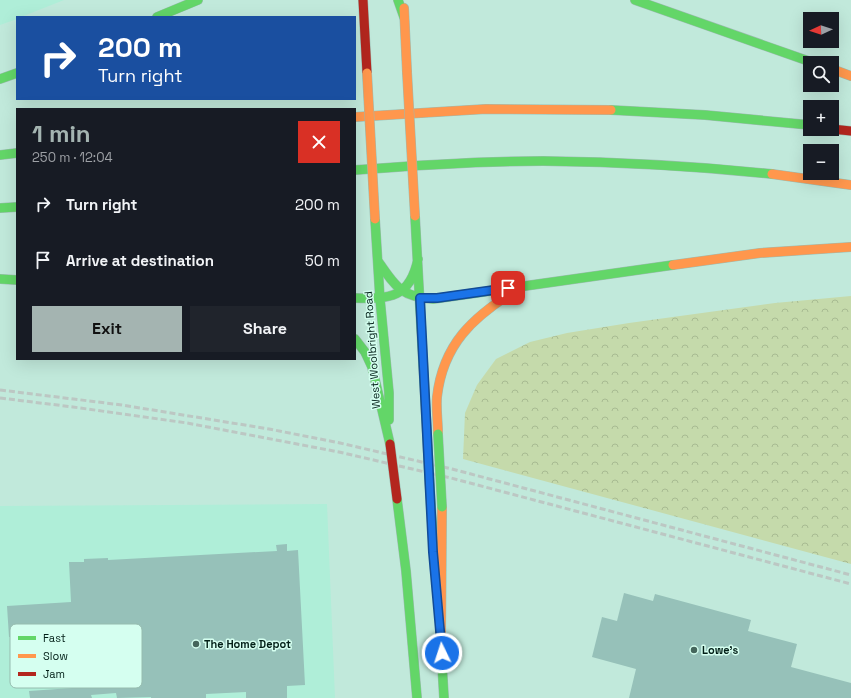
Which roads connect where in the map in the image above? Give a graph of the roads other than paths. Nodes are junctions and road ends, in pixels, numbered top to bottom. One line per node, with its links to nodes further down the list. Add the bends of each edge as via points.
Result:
1 (198, 0): 6 (main road)
2 (363, 0): 25 (main road, West Woolbright Road, bridge)
3 (398, 0): 7 (main road)
4 (403, 0): 7 (main road)
5 (635, 0): 8 (main road)
6 (159, 16)
7 (404, 17): 24 (main road, bridge)
8 (803, 59)
9 (839, 72): 11 (main road)
10 (16, 73): 12 (main road)
11 (851, 76)
12 (0, 79)
13 (356, 117): 14 (main road, via 465,110 570,108 697,114)
14 (803, 125)
15 (839, 129): 16 (main road)
16 (851, 132)
17 (16, 153): 18 (main road)
18 (0, 155)
19 (356, 170): 20 (main road, via 507,161 605,162 723,169)
20 (851, 185)
21 (16, 207): 22 (main road)
22 (0, 208)
23 (851, 247): 28 (main road, via 753,254)
24 (418, 259): 29 (main road, via 414,276); 31 (main road)
25 (378, 261): 29 (main road); 32 (main road, West Woolbright Road)
26 (0, 279): 27 (main road)
27 (16, 280)
28 (522, 286): 31 (main road); 35 (main road, bridge, via 496,302 467,326 454,343 438,389 442,507)
29 (401, 292): 31 (main road); 32 (main road)
30 (356, 298): 32 (main road)
31 (420, 298): 35 (main road, bridge, via 433,552)
32 (380, 299): 34 (main road, West Woolbright Road, via 389,393)
33 (356, 340): 34 (main road, via 372,367)
34 (387, 421): 36 (main road, bridge)
35 (441, 638): 37 (main road)
36 (417, 698)
37 (444, 698)

